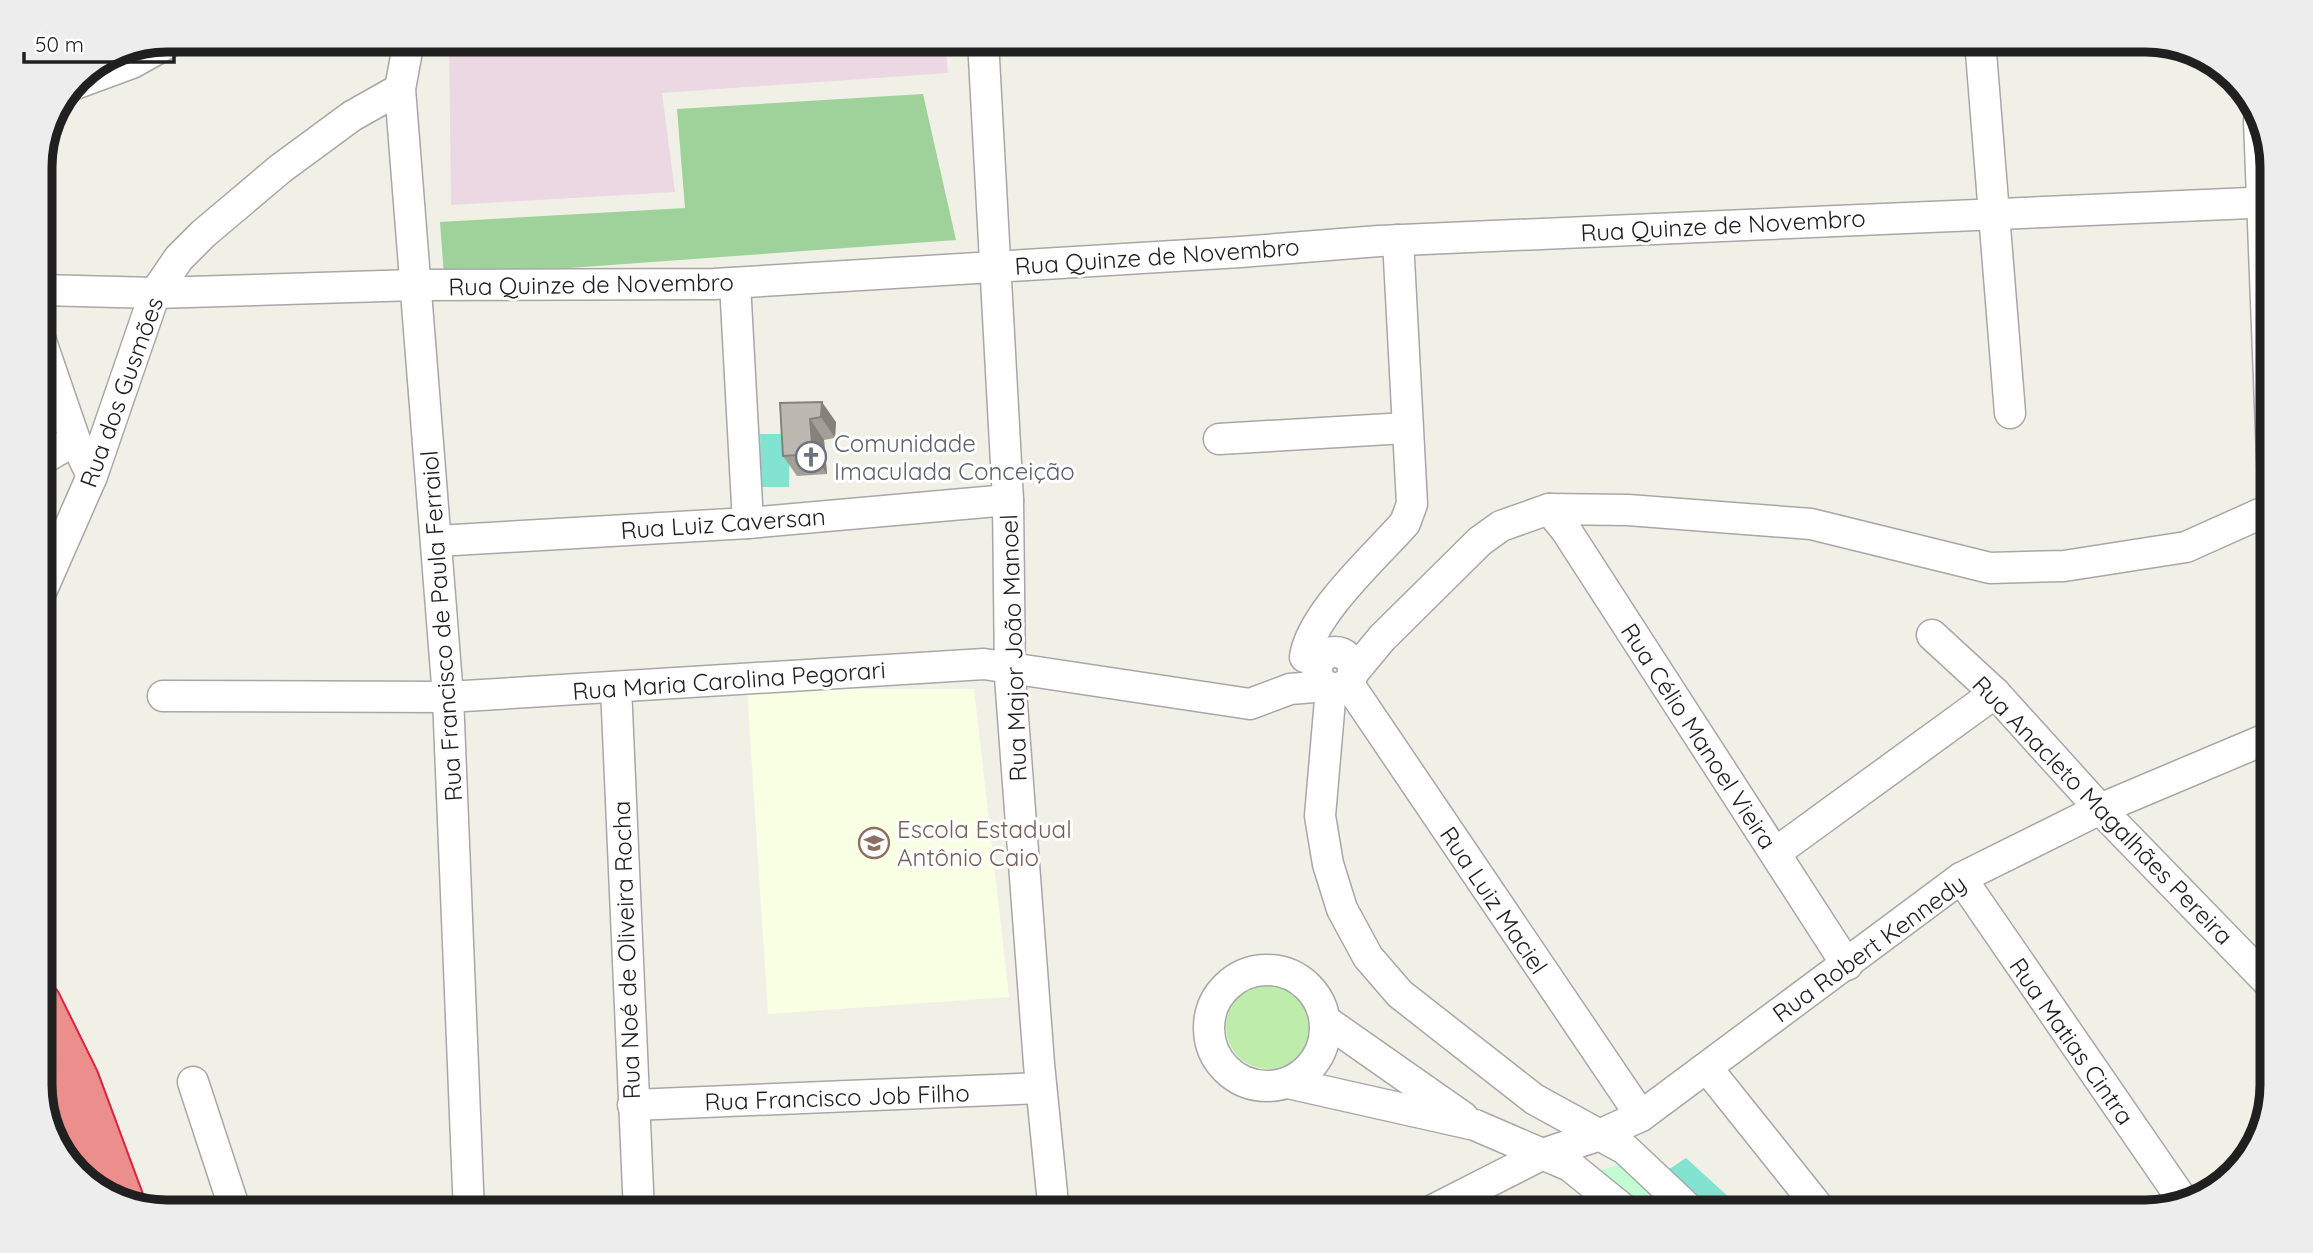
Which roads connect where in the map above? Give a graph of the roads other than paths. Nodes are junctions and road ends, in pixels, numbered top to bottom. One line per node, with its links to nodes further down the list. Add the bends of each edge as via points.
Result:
1 (406, 52): 6 (street, Rua Francisco de Paula Ferraiol)
2 (984, 52): 10 (street, Rua Major João Manoel)
3 (1981, 52): 8 (street)
4 (148, 54): 5 (street)
5 (108, 69)
6 (400, 89): 12 (street, Rua Francisco de Paula Ferraiol); 14 (street, Rua dos Gusmões, via 342,124 212,226 179,258)
7 (2260, 202): 8 (street, Rua Quinze de Novembro)
8 (1994, 213): 9 (street, Rua Quinze de Novembro); 16 (street)
9 (1398, 240): 10 (street, Rua Quinze de Novembro); 17 (street)
10 (996, 267): 11 (street, Rua Quinze de Novembro); 22 (street, Rua Major João Manoel)
11 (735, 283): 12 (street, Rua Quinze de Novembro); 25 (street)
12 (415, 285): 14 (street, Rua Quinze de Novembro); 26 (street, Rua Francisco de Paula Ferraiol)
13 (53, 290): 14 (street, Rua Quinze de Novembro)
14 (155, 293): 21 (street, Rua dos Gusmões)
15 (53, 376): 19 (street)
16 (2010, 413)
17 (1406, 428): 18 (street); 30 (street, via 1412,504 1405,523 1323,615)
18 (1219, 439)
19 (75, 440): 20 (street); 21 (street)
20 (53, 453)
21 (92, 476): 27 (street, Rua dos Gusmões)
22 (1008, 500): 25 (street, Rua Luiz Caversan); 29 (street, Rua Major João Manoel)
23 (1549, 509): 24 (street, via 1628,510 1811,524 1990,568 2064,566 2186,547); 30 (street, via 1500,526 1382,638); 37 (street, Rua Célio Manoel Vieira)
24 (2260, 514)
25 (748, 523): 26 (street, Rua Luiz Caversan)
26 (437, 541): 34 (street, Rua Francisco de Paula Ferraiol)
27 (53, 565)
28 (1932, 635): 32 (street, Rua Anacleto Magalhães Pereira)
29 (1010, 666): 30 (street, Rua Maria Carolina Pegorari, via 1250,704 1290,689 1295,671); 31 (street, Rua Maria Carolina Pegorari); 46 (street, Rua Major João Manoel)
30 (1332, 668): 49 (street, Rua Luiz Maciel); 51 (street, via 1320,816 1342,908 1368,957 1400,994 1534,1099)
31 (616, 687): 34 (street, Rua Maria Carolina Pegorari); 48 (street, Rua Noé de Oliveira Rocha)
32 (1995, 693): 36 (street, Rua Anacleto Magalhães Pereira); 37 (street)
33 (163, 696): 34 (street, Rua Maria Carolina Pegorari)
34 (448, 697): 57 (street, Rua Francisco de Paula Ferraiol)
35 (2260, 741): 36 (street, Rua Robert Kennedy)
36 (2100, 809): 38 (street, Rua Robert Kennedy); 40 (street, Rua Anacleto Magalhães Pereira)
37 (1775, 853): 39 (street, Rua Célio Manoel Vieira)
38 (1954, 883): 39 (street, Rua Robert Kennedy); 55 (street, Rua Matias Cintra); 64 (street, Rua Matias Cintra)
39 (1847, 965): 43 (street, Rua Robert Kennedy)
40 (2260, 974)
41 (1326, 1021): 45 (street, via 1318,1058); 45 (street, via 1308,986 1274,970 1237,978 1213,1006 1211,1044 1219,1061 1250,1084); 50 (street)
42 (53, 1026): 54 (highway, via 79,1079)
43 (1707, 1068): 49 (street, Rua Robert Kennedy); 63 (street)
44 (193, 1082): 56 (street)
45 (1289, 1083): 50 (street)
46 (1041, 1088): 48 (street, Rua Francisco Job Filho); 59 (street, Rua Major João Manoel)
47 (53, 1094): 53 (highway)
48 (633, 1105): 58 (street, Rua Noé de Oliveira Rocha)
49 (1641, 1116): 51 (street, Rua Robert Kennedy)
50 (1475, 1125): 52 (street)
51 (1597, 1136): 52 (street, Rua Robert Kennedy); 62 (street, via 1625,1149)
52 (1543, 1154): 60 (street, Rua Robert Kennedy); 61 (street, via 1570,1166)
53 (79, 1159)
54 (120, 1190)
55 (2179, 1196)
56 (232, 1200)
57 (468, 1200)
58 (638, 1200)
59 (1053, 1200)
60 (1453, 1200)
61 (1612, 1200)
62 (1679, 1200)
63 (1813, 1200)
64 (2161, 1200)

